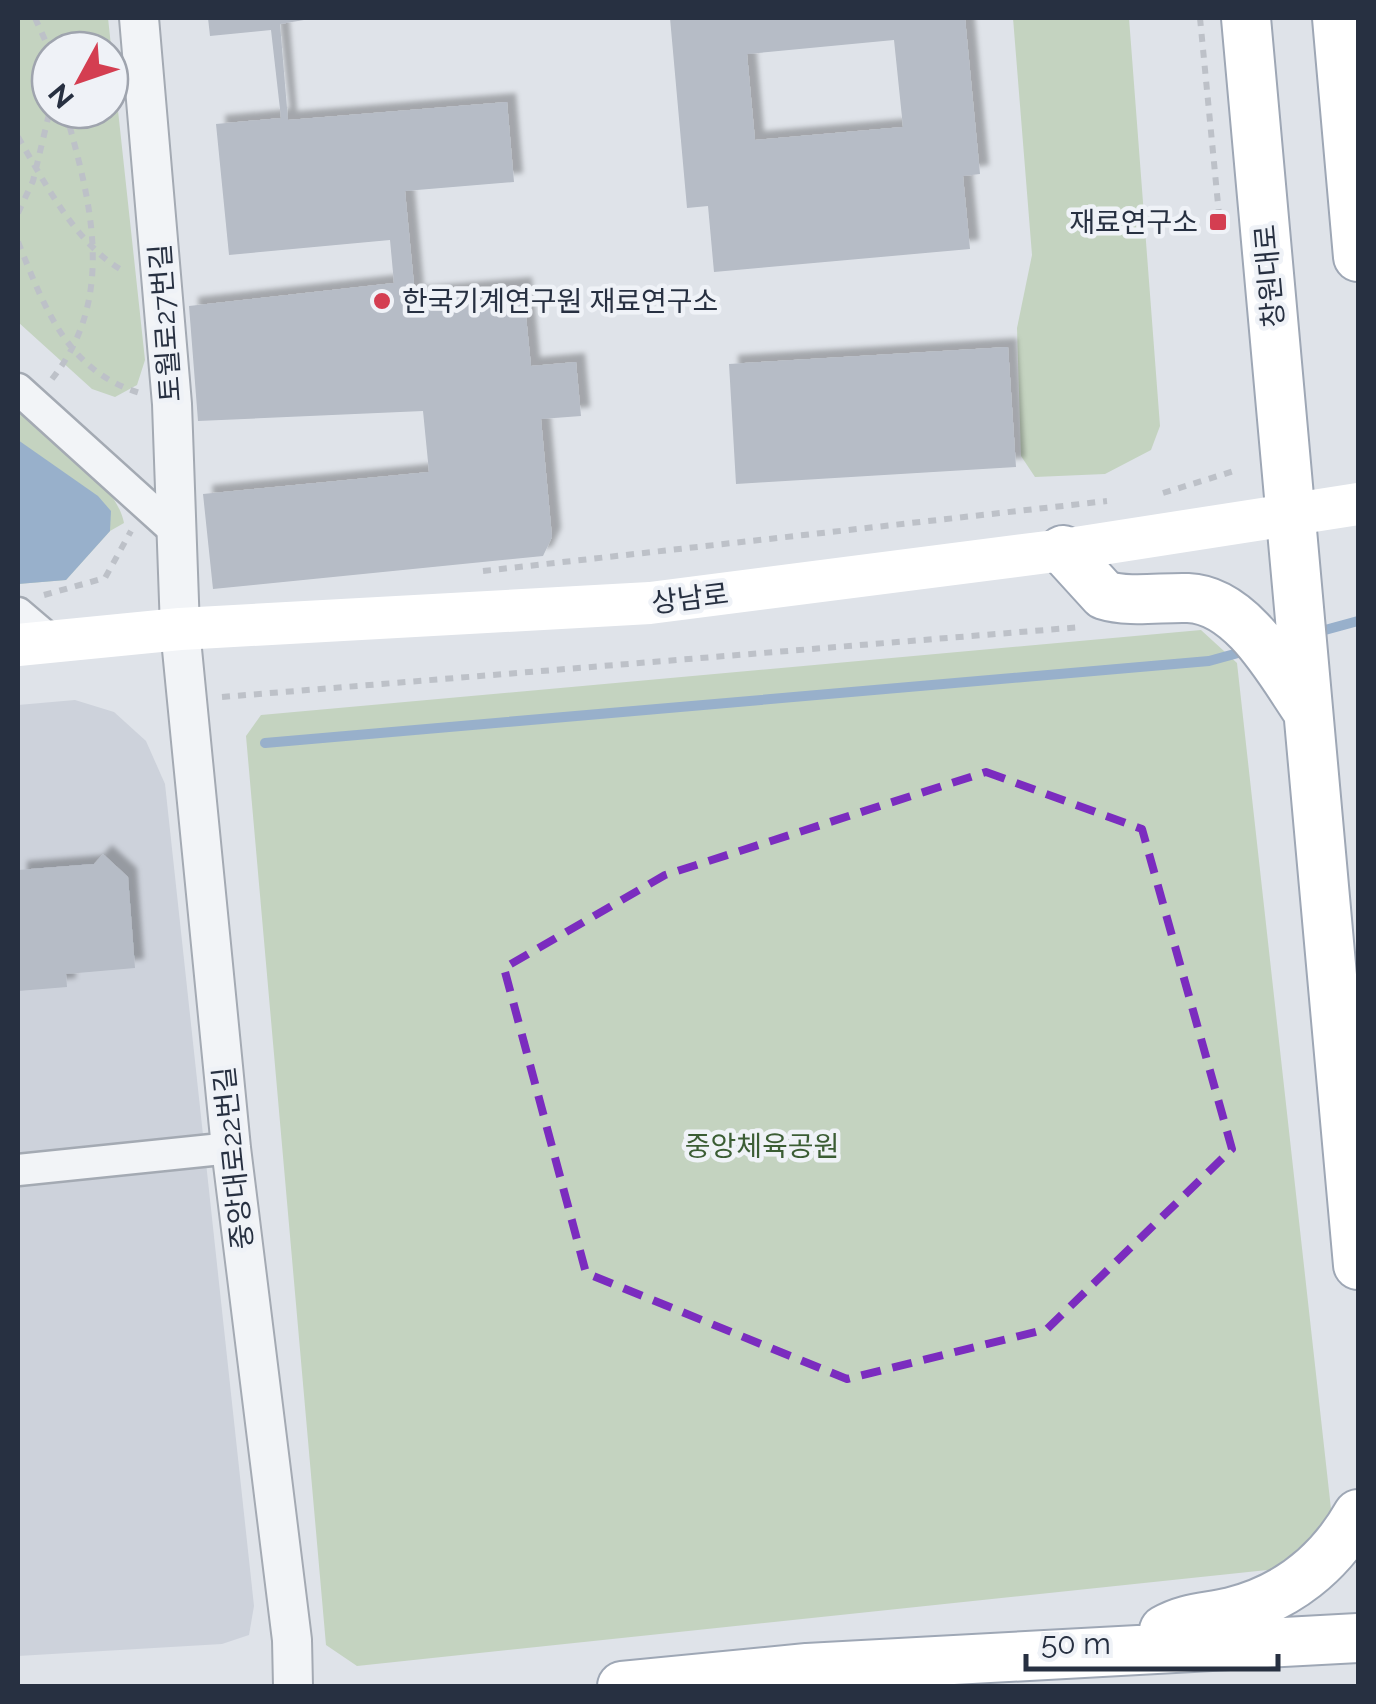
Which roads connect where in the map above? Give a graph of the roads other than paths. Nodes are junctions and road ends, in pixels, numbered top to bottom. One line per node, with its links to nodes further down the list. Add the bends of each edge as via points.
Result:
1 (139, 18): 8 (street, 토월로27번길, via 172,404)
2 (1246, 18): 7 (main road, 창원대로)
3 (1337, 18): 4 (main road)
4 (1358, 257)
5 (18, 389): 8 (street)
6 (1358, 504): 7 (main road, 상남로)
7 (1291, 524): 9 (main road, 상남로); 13 (main road, 창원대로)
8 (175, 531): 11 (street, 토월로27번길)
9 (1064, 550): 11 (main road, 상남로, via 650,603); 13 (main road, via 1104,595 1208,602 1247,629)
10 (24, 604): 12 (street)
11 (180, 629): 12 (main road, 상남로); 14 (street, 중앙대로22번길)
12 (35, 644)
13 (1310, 715): 16 (main road, 창원대로)
14 (231, 1148): 15 (street); 20 (street, 중앙대로22번길)
15 (18, 1170)
16 (1358, 1264)
17 (1358, 1514): 19 (main road, via 1329,1554 1286,1592 1227,1613 1185,1618)
18 (1358, 1638): 19 (main road)
19 (1128, 1651): 21 (main road, via 807,1668)
20 (293, 1686)
21 (622, 1686)

